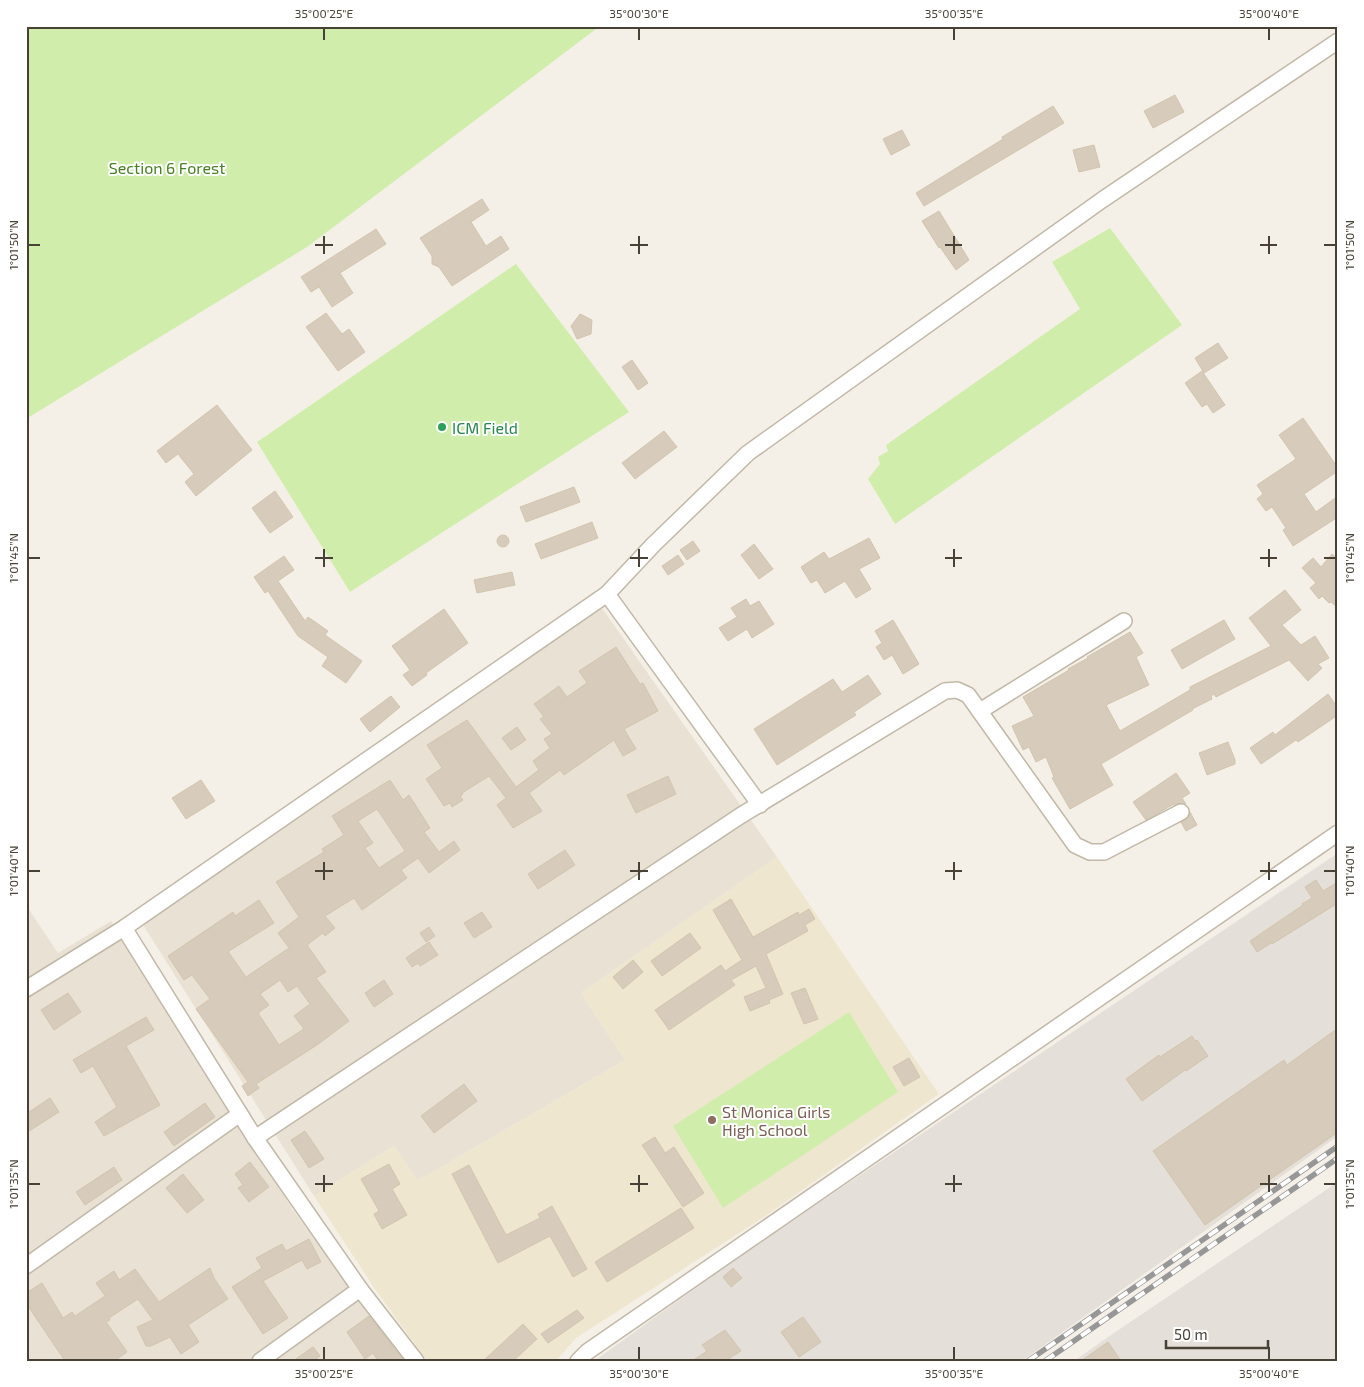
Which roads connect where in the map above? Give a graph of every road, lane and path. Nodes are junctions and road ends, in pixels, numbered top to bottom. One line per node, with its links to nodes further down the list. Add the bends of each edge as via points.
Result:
1 (1338, 41): 2 (street, via 1095,205 748,453)
2 (607, 594): 5 (street); 8 (street)
3 (1124, 621): 4 (street)
4 (980, 711): 5 (street, via 968,695 957,690 945,691); 6 (street, via 1075,845 1090,852 1104,852)
5 (760, 804): 11 (street)
6 (1181, 812)
7 (1338, 833): 16 (street, via 603,1340)
8 (124, 928): 9 (street); 10 (street)
9 (26, 989)
10 (240, 1114): 11 (street); 12 (street)
11 (255, 1138): 13 (street)
12 (26, 1266)
13 (360, 1289): 14 (street); 15 (street)
14 (260, 1361)
15 (416, 1361)
16 (578, 1361)

